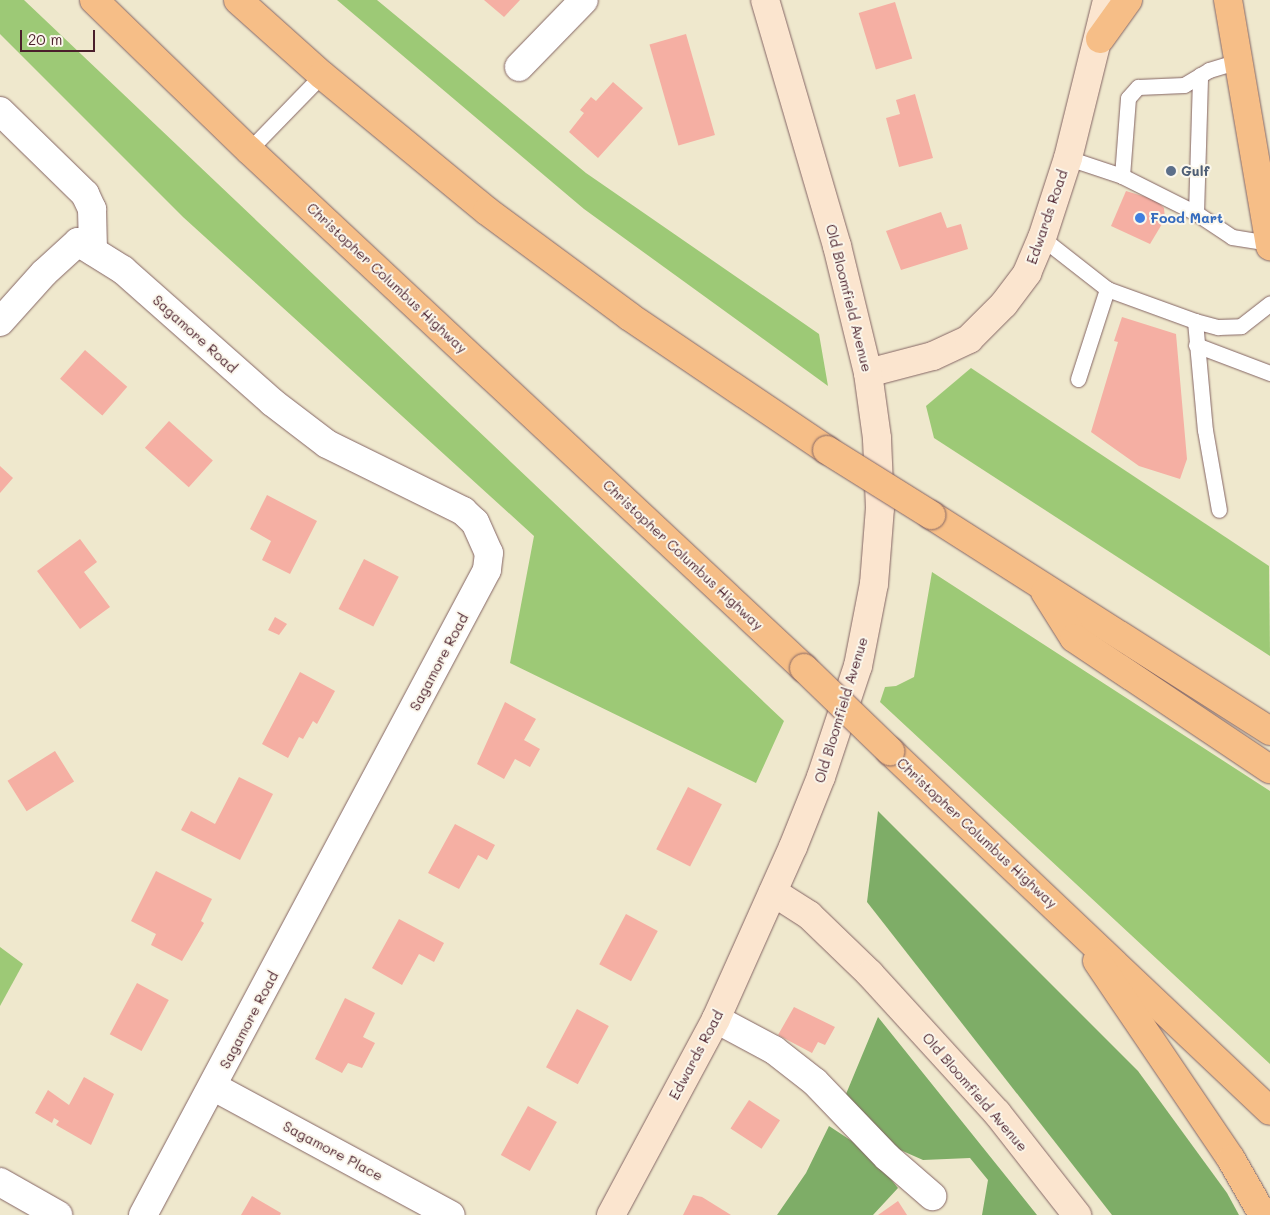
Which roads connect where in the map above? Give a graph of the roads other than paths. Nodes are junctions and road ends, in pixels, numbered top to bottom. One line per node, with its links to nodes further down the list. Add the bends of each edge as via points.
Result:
1 (94, 0): 14 (highway, Christopher Columbus Highway)
2 (238, 0): 11 (highway)
3 (584, 0): 10 (street)
4 (765, 0): 26 (street, Old Bloomfield Avenue, via 837,246)
5 (1107, 0): 8 (street, Edwards Road)
6 (1128, 0): 8 (highway)
7 (1222, 3): 9 (highway)
8 (1100, 38): 15 (street, Edwards Road)
9 (1238, 61): 12 (lane); 19 (highway)
10 (519, 67)
11 (322, 75): 14 (lane); 30 (highway, bridge, via 424,160 567,271 827,450)
12 (1200, 75): 16 (lane, via 1184,85 1138,87 1128,98); 17 (lane)
13 (0, 111): 20 (street, via 85,194 92,209)
14 (249, 150): 34 (highway, Christopher Columbus Highway, bridge)
15 (1068, 158): 16 (lane); 18 (street, Edwards Road)
16 (1122, 176): 17 (lane)
17 (1196, 214): 19 (lane, via 1232,237)
18 (1042, 238): 21 (lane); 26 (street, Edwards Road, via 1027,273 1004,304 969,339 933,356)
19 (1270, 245)
20 (93, 251): 24 (street, via 78,242 44,273); 36 (street, Sagamore Road, via 123,270 272,402 327,444 463,511 475,522 489,553 487,570)
21 (1107, 289): 23 (lane); 28 (lane)
22 (1270, 303): 23 (lane, via 1240,326 1218,327)
23 (1195, 321): 25 (lane)
24 (0, 322)
25 (1196, 345): 27 (lane); 29 (lane, via 1205,430)
26 (868, 373): 33 (street, Old Bloomfield Avenue, via 877,438 880,508 874,584 858,666 821,777)
27 (1270, 373)
28 (1078, 379)
29 (1219, 510)
30 (1042, 586): 31 (highway); 32 (highway, via 1074,638)
31 (1270, 730)
32 (1270, 769)
33 (773, 892): 35 (street, Edwards Road); 44 (street, Old Bloomfield Avenue, via 809,915 876,980 996,1113)
34 (1069, 919): 37 (highway, Christopher Columbus Highway); 45 (highway, via 1231,1159)
35 (716, 1019): 39 (street, via 774,1050 814,1082 887,1157); 43 (street, Edwards Road)
36 (214, 1087): 41 (street, Sagamore Road); 42 (street, Sagamore Place)
37 (1270, 1111)
38 (0, 1182): 40 (street)
39 (932, 1196)
40 (58, 1215)
41 (143, 1215)
42 (451, 1215)
43 (611, 1215)
44 (1077, 1215)
45 (1263, 1215)

